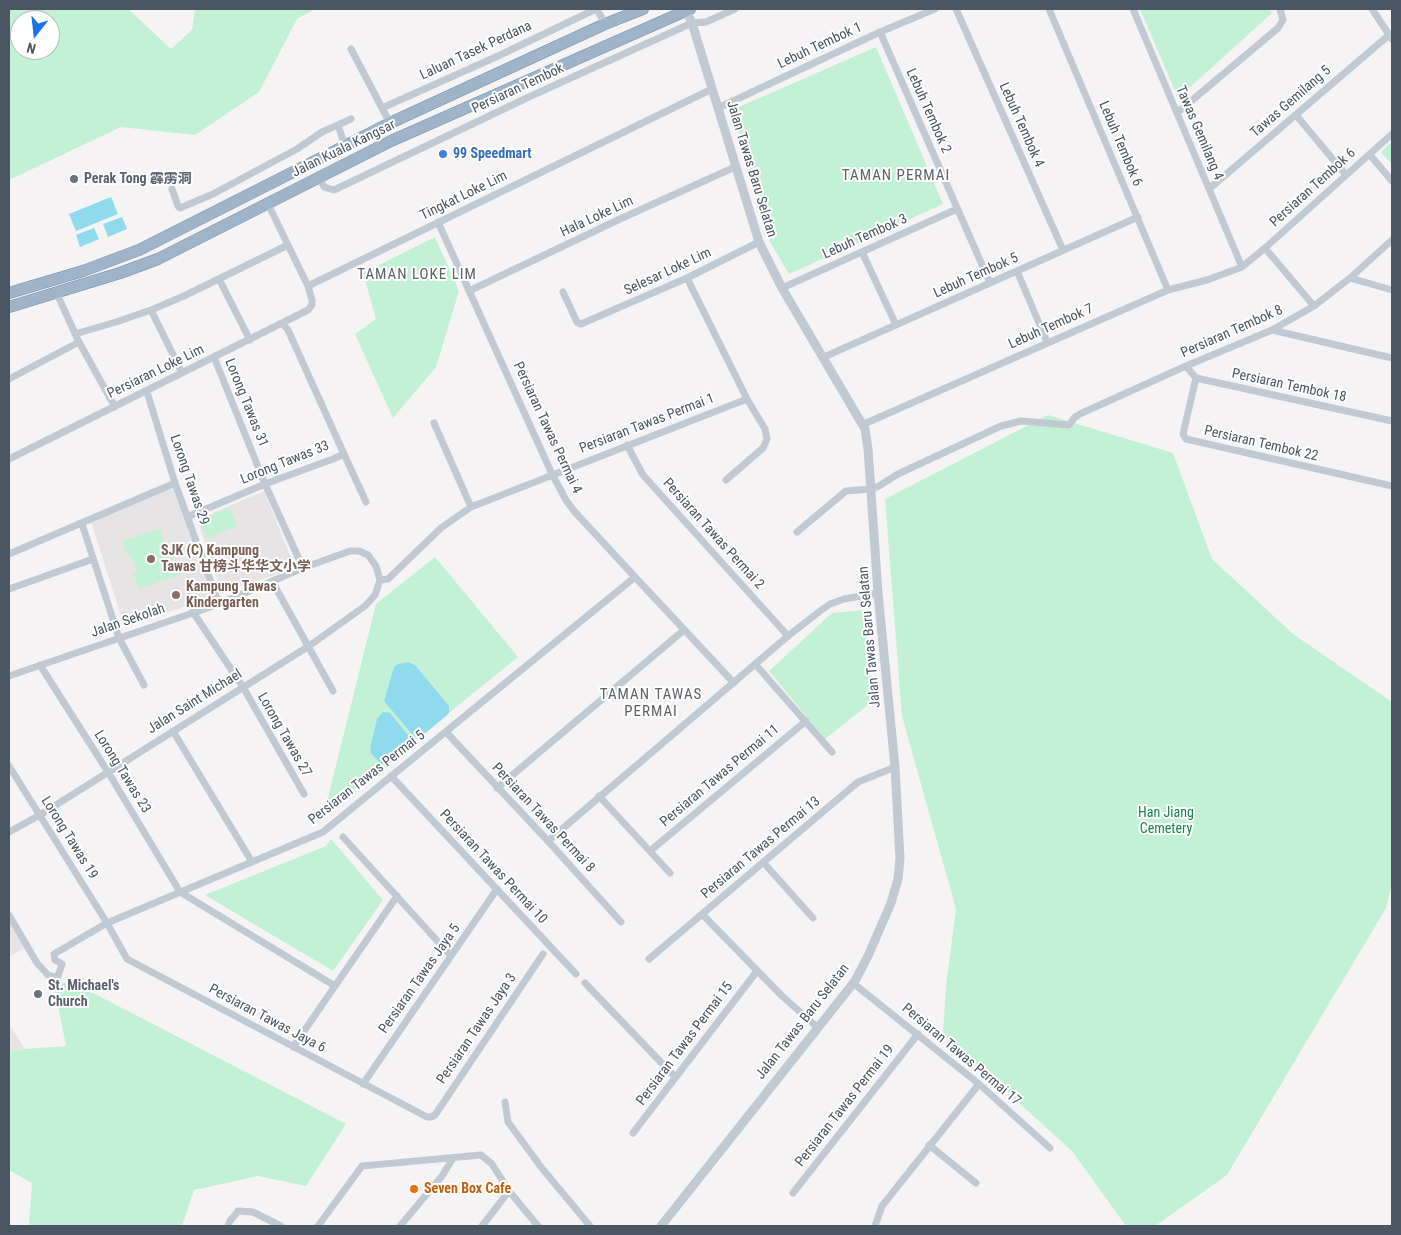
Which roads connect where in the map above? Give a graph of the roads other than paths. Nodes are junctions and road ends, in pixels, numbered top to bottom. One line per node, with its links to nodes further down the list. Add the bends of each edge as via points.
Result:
1 (596, 9): 12 (street, Laluan Tasek Perdana); 17 (street, Laluan Tasek Perdana)
2 (643, 9): 12 (highway, Jalan Kuala Kangsar)
3 (687, 9): 11 (street, Jalan Tawas Baru Selatan); 29 (highway, Jalan Kuala Kangsar)
4 (735, 9): 11 (street, Persiaran Tembok, via 706,22)
5 (935, 9): 13 (street, Lebuh Tembok 1)
6 (956, 9): 43 (street, Lebuh Tembok 4)
7 (1049, 9): 37 (street, Lebuh Tembok 6)
8 (1133, 9): 19 (street, Tawas Gemilang 4)
9 (1280, 9): 19 (street, via 1283,20 1278,28)
10 (1372, 9): 14 (street)
11 (692, 22): 16 (street, Jalan Tawas Baru Selatan); 29 (street, Persiaran Tembok, via 334,190 324,186)
12 (605, 24): 22 (highway, Jalan Kuala Kangsar)
13 (880, 32): 18 (street, Lebuh Tembok 1); 36 (street, Lebuh Tembok 2)
14 (1391, 37): 20 (street, Tawas Gemilang 5)
15 (352, 48): 17 (street)
16 (712, 89): 18 (street, Jalan Tawas Baru Selatan); 38 (street, Tingkat Loke Lim)
17 (382, 108): 22 (street)
18 (718, 108): 27 (street, Jalan Tawas Baru Selatan)
19 (1178, 113): 32 (street, Tawas Gemilang 4)
20 (1296, 115): 28 (street); 32 (street, Tawas Gemilang 5)
21 (351, 119): 23 (street)
22 (390, 123): 25 (highway, Jalan Kuala Kangsar)
23 (338, 125): 25 (street); 33 (street)
24 (1392, 134): 26 (street, Persiaran Tembok 6)
25 (345, 146): 35 (highway, Jalan Kuala Kangsar)
26 (1370, 155): 28 (street, Persiaran Tembok 6); 30 (street)
27 (735, 167): 40 (street, Jalan Tawas Baru Selatan); 54 (street, Hala Loke Lim)
28 (1346, 175): 42 (street, Persiaran Tembok 6)
29 (320, 177): 34 (highway, Jalan Kuala Kangsar)
30 (1392, 181)
31 (172, 189): 33 (street, via 179,208)
32 (1209, 189): 46 (street, Tawas Gemilang 4)
33 (212, 194): 35 (street)
34 (268, 204): 41 (street); 59 (highway, Jalan Kuala Kangsar, via 158,259)
35 (220, 209): 58 (highway, Jalan Kuala Kangsar, via 139,250)
36 (957, 209): 44 (street, Lebuh Tembok 3); 51 (street, Lebuh Tembok 2)
37 (1138, 217): 43 (street, Lebuh Tembok 5); 55 (street, Lebuh Tembok 6)
38 (438, 222): 52 (street, Tingkat Loke Lim); 54 (street, Persiaran Tawas Permai 4)
39 (1392, 240): 49 (street, Persiaran Tembok 8)
40 (758, 242): 48 (street, Selesar Loke Lim); 53 (street, Jalan Tawas Baru Selatan)
41 (288, 245): 50 (street); 52 (street)
42 (1265, 248): 45 (street, Persiaran Tembok 6); 60 (street)
43 (1063, 250): 47 (street, Lebuh Tembok 5)
44 (862, 252): 53 (street, Lebuh Tembok 3); 64 (street)
45 (1251, 261): 46 (street, Lebuh Tembok 7)
46 (1242, 267): 55 (street, Lebuh Tembok 7)
47 (1017, 271): 51 (street, Lebuh Tembok 5); 69 (street)
48 (687, 278): 57 (street, Selesar Loke Lim, via 580,324); 78 (street)
49 (1350, 278): 56 (street); 60 (street, Persiaran Tembok 8)
50 (218, 279): 62 (street); 67 (street)
51 (990, 283): 64 (street, Lebuh Tembok 5)
52 (308, 286): 63 (street, Persiaran Loke Lim, via 312,305)
53 (782, 288): 71 (street, Jalan Tawas Baru Selatan)
54 (469, 290): 86 (street, Persiaran Tawas Permai 4)
55 (1168, 290): 69 (street, Lebuh Tembok 7)
56 (1392, 290)
57 (563, 292)
58 (9, 293)
59 (57, 294): 61 (highway, Jalan Kuala Kangsar); 66 (street)
60 (1314, 306): 65 (street, Persiaran Tembok 8)
61 (9, 307)
62 (151, 310): 66 (street); 74 (street)
63 (283, 324): 67 (street, Persiaran Loke Lim); 84 (street, Lorong Tawas 33)
64 (896, 325): 71 (street, Lebuh Tembok 5)
65 (1272, 330): 72 (street); 73 (street, Persiaran Tembok 8)
66 (75, 334): 68 (street)
67 (250, 340): 70 (street, Persiaran Loke Lim)
68 (79, 342): 76 (street); 79 (street)
69 (1047, 342): 82 (street, Lebuh Tembok 7)
70 (214, 357): 74 (street, Persiaran Loke Lim); 89 (street, Lorong Tawas 31)
71 (824, 357): 82 (street, Jalan Tawas Baru Selatan)
72 (1392, 358)
73 (1186, 366): 75 (street); 91 (street, Persiaran Tembok 8, via 1082,413 1069,425 1021,421 1001,426)
74 (182, 373): 77 (street, Persiaran Loke Lim)
75 (1196, 378): 80 (street, Persiaran Tembok 18); 90 (street, Persiaran Tembok 22, via 1183,434 1186,439)
76 (9, 379)
77 (147, 392): 79 (street, Persiaran Loke Lim); 88 (street, Lorong Tawas 29)
78 (747, 399): 83 (street, Persiaran Tawas Permai 1); 87 (street, via 766,429 767,439 763,448)
79 (115, 407): 85 (street, Persiaran Loke Lim)
80 (1392, 421)
81 (434, 423): 93 (street)
82 (864, 424): 91 (street, Jalan Tawas Baru Selatan)
83 (628, 445): 86 (street, Persiaran Tawas Permai 1); 108 (street, Persiaran Tawas Permai 2, via 643,475)
84 (344, 454): 89 (street, Lorong Tawas 33); 92 (street)
85 (9, 459)
86 (552, 474): 93 (street, Persiaran Tawas Permai 1); 100 (street, Persiaran Tawas Permai 4, via 574,511)
87 (726, 480)
88 (175, 482): 94 (street, Lorong Tawas 29); 95 (street)
89 (265, 484): 94 (street, Lorong Tawas 33); 99 (street, Lorong Tawas 31)
90 (1392, 486)
91 (871, 489): 96 (street, via 843,493); 104 (street, Jalan Tawas Baru Selatan)
92 (366, 502)
93 (471, 507): 101 (street, Persiaran Tawas Permai 1, via 441,528)
94 (187, 517): 105 (street, Lorong Tawas 29)
95 (82, 524): 97 (street); 98 (street)
96 (797, 532)
97 (9, 554)
98 (93, 559): 103 (street); 109 (street)
99 (303, 568): 101 (street, Jalan Sekolah, via 359,550 371,558); 102 (street, Jalan Sekolah)
100 (634, 578): 107 (street, Persiaran Tawas Permai 4); 120 (street, Persiaran Tawas Permai 5)
101 (385, 579): 110 (street, Jalan Saint Michael, via 365,606)
102 (272, 581): 105 (street, Jalan Sekolah); 110 (street)
103 (9, 589)
104 (878, 593): 108 (street, via 830,604); 123 (street, Jalan Tawas Baru Selatan)
105 (219, 604): 106 (street, Jalan Sekolah)
106 (193, 612): 109 (street, Jalan Sekolah); 116 (street, Lorong Tawas 27)
107 (684, 630): 114 (street, Persiaran Tawas Permai 4); 126 (street)
108 (788, 636): 112 (street)
109 (119, 638): 111 (street, Jalan Sekolah); 115 (street)
110 (309, 646): 116 (street, Jalan Saint Michael); 117 (street)
111 (40, 665): 113 (street, Jalan Sekolah); 124 (street, Lorong Tawas 23)
112 (756, 665): 114 (street); 118 (street)
113 (9, 676)
114 (734, 683): 128 (street)
115 (144, 685)
116 (242, 687): 119 (street, Jalan Saint Michael); 127 (street, Lorong Tawas 27)
117 (333, 691)
118 (806, 721): 121 (street); 133 (street, Persiaran Tawas Permai 11)
119 (173, 731): 124 (street, Jalan Saint Michael); 134 (street)
120 (446, 732): 125 (street, Persiaran Tawas Permai 5); 126 (street, Persiaran Tawas Permai 8)
121 (832, 752)
122 (9, 766): 129 (street, Lorong Tawas 19)
123 (895, 767): 135 (street, Persiaran Tawas Permai 13, via 858,782); 151 (street, Jalan Tawas Baru Selatan, via 900,859 898,879 868,956)
124 (108, 772): 129 (street, Jalan Saint Michael); 138 (street, Lorong Tawas 23)
125 (391, 776): 134 (street, Persiaran Tawas Permai 5, via 323,832); 137 (street, Persiaran Tawas Permai 10)
126 (497, 788): 132 (street, Persiaran Tawas Permai 8)
127 (304, 794)
128 (600, 796): 132 (street); 133 (street)
129 (40, 815): 130 (street, Jalan Saint Michael); 144 (street, Lorong Tawas 19)
130 (9, 832)
131 (343, 837): 139 (street)
132 (548, 841): 143 (street, Persiaran Tawas Permai 8)
133 (650, 851): 136 (street)
134 (252, 862): 138 (street, Persiaran Tawas Permai 5)
135 (763, 862): 140 (street, Persiaran Tawas Permai 13); 142 (street)
136 (670, 873)
137 (497, 888): 146 (street, Persiaran Tawas Jaya 5); 149 (street, Persiaran Tawas Permai 10)
138 (180, 892): 144 (street, Persiaran Tawas Permai 5); 152 (street)
139 (397, 896): 146 (street); 152 (street)
140 (702, 914): 147 (street, Persiaran Tawas Permai 13); 148 (street)
141 (9, 915): 144 (street, Persiaran Tawas Permai 5, via 37,963 48,975 55,977 62,964 55,960 54,954)
142 (813, 918)
143 (621, 922)
144 (107, 923): 155 (street, Persiaran Tawas Jaya 6, via 127,959)
145 (543, 954): 160 (street, Persiaran Tawas Jaya 3)
146 (451, 956): 157 (street, Persiaran Tawas Jaya 5)
147 (649, 958)
148 (757, 971): 153 (street); 156 (street, Persiaran Tawas Permai 15)
149 (576, 974)
150 (585, 983): 156 (street)
151 (853, 983): 153 (street, Jalan Tawas Baru Selatan); 154 (street, Persiaran Tawas Permai 17)
152 (335, 986): 155 (street)
153 (818, 1027): 176 (street, Jalan Tawas Baru Selatan)
154 (918, 1034): 158 (street, Persiaran Tawas Permai 17); 167 (street, Persiaran Tawas Permai 19)
155 (293, 1047): 157 (street, Persiaran Tawas Jaya 6)
156 (675, 1077): 161 (street, Persiaran Tawas Permai 15)
157 (363, 1084): 160 (street, Persiaran Tawas Jaya 6)
158 (979, 1084): 162 (street); 163 (street, Persiaran Tawas Permai 17)
159 (505, 1102): 175 (street, via 508,1122 518,1137)
160 (431, 1117)
161 (632, 1133)
162 (928, 1145): 165 (street); 168 (street, via 882,1206)
163 (1050, 1148)
164 (453, 1158): 166 (street, via 481,1155 492,1164); 171 (street, via 362,1166); 172 (street)
165 (976, 1184)
166 (510, 1191): 173 (street); 174 (street)
167 (793, 1193)
168 (876, 1222)
169 (228, 1226): 170 (street, via 238,1212 253,1212)
170 (281, 1226)
171 (318, 1226)
172 (400, 1226)
173 (482, 1226)
174 (538, 1226)
175 (590, 1226)
176 (662, 1226)

